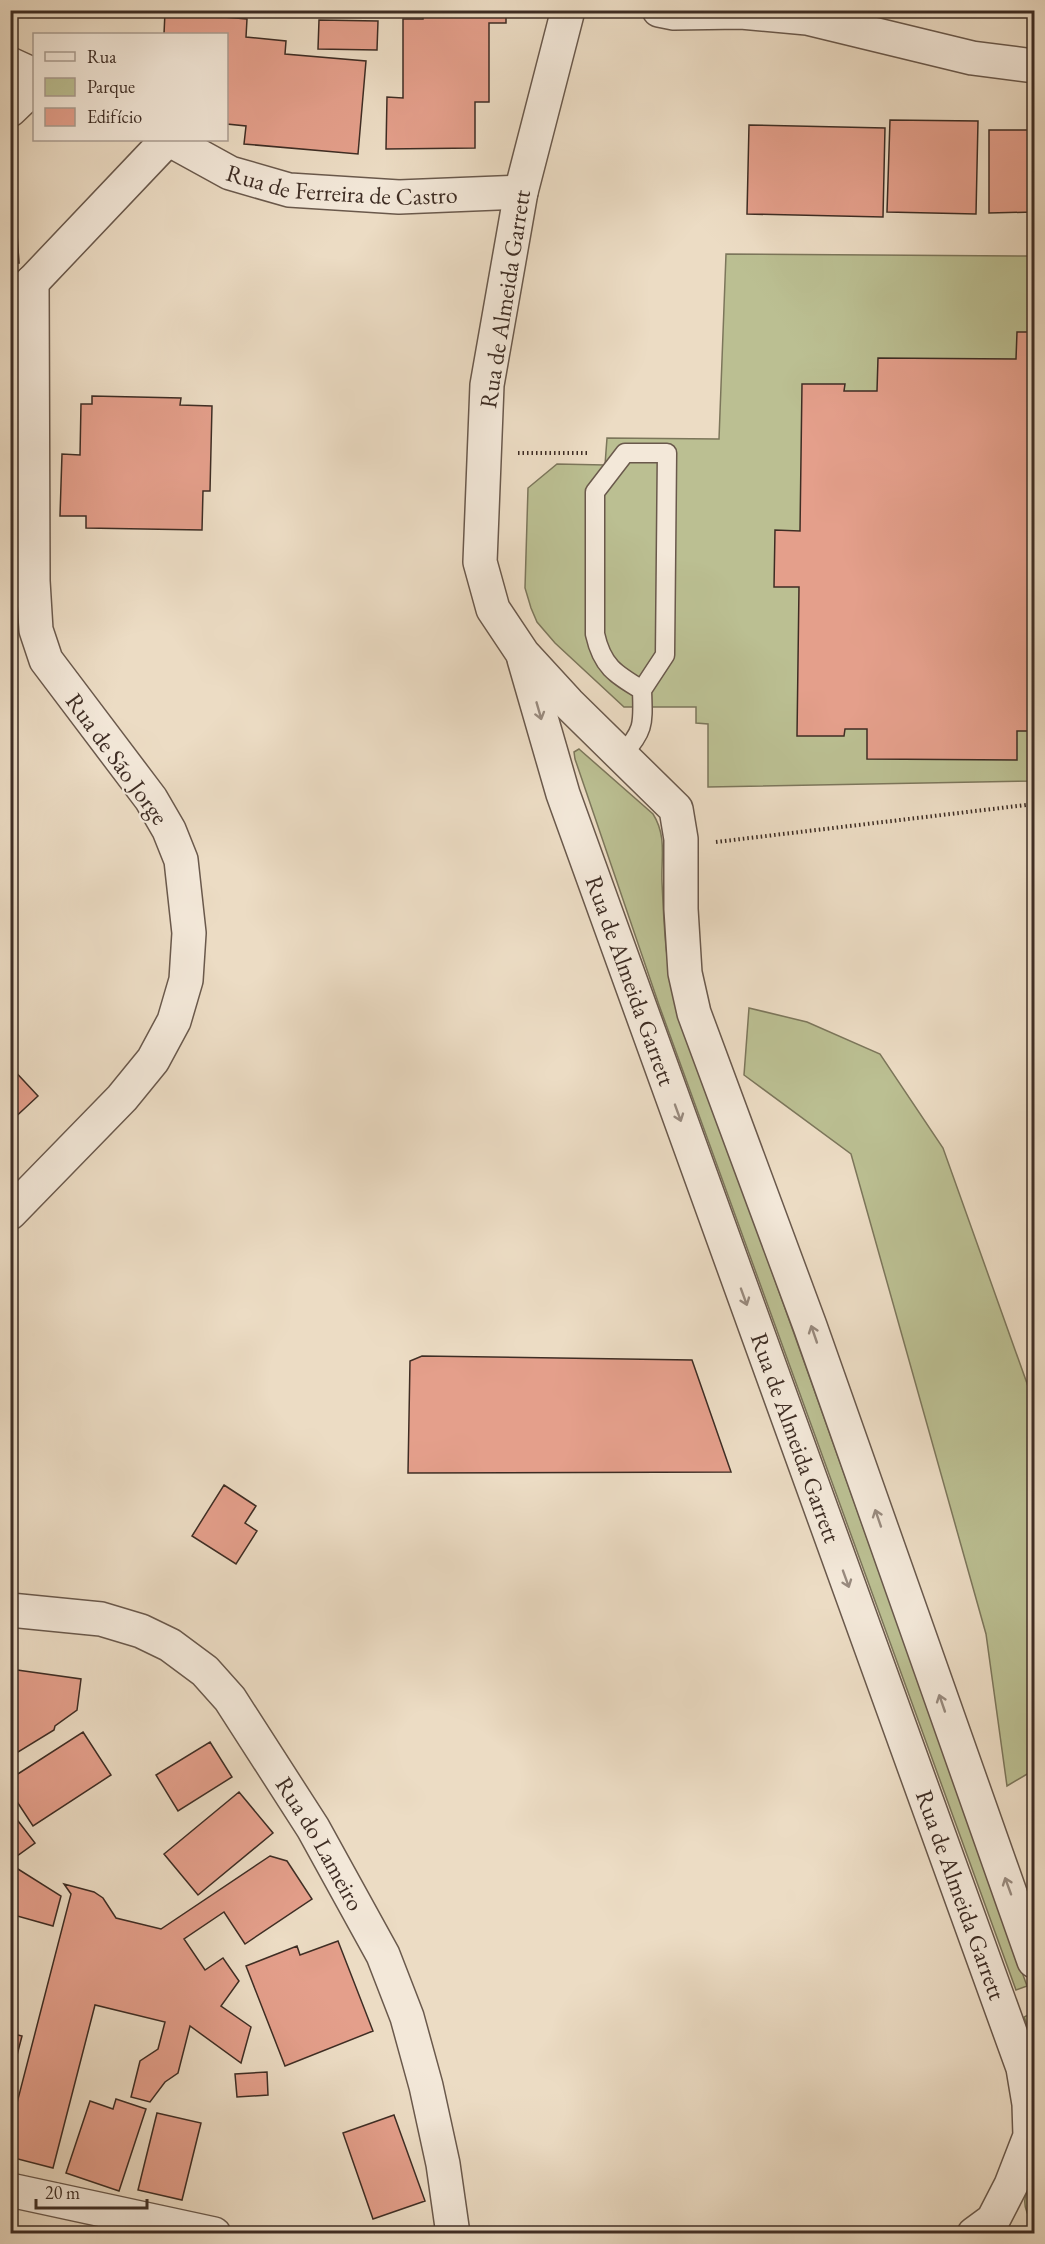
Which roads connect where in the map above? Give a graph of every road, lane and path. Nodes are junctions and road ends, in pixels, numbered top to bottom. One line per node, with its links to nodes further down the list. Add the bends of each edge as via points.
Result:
1 (568, 10): 10 (street, Rua de Almeida Garrett)
2 (659, 10): 4 (street, via 807,18 972,58)
3 (10, 64): 5 (street)
4 (1035, 66)
5 (33, 75)
6 (33, 88): 7 (street)
7 (10, 110)
8 (168, 141): 11 (street)
9 (171, 141): 10 (street, Rua de Ferreira de Castro, via 230,173 290,190 399,196)
10 (521, 192): 12 (street, Rua de Almeida Garrett, via 487,385)
11 (21, 294): 19 (street, Rua de São Jorge, via 36,630 46,660 151,799 169,830 181,860 189,933 186,980 174,1021 153,1060 122,1098)
12 (484, 453): 13 (path); 14 (street, Rua de Almeida Garrett, via 480,562 493,609)
13 (625, 453): 15 (lane, via 595,492 595,634 605,663); 15 (lane, via 667,453 665,655)
14 (523, 654): 16 (street, Rua de Almeida Garrett); 23 (street, Rua de Almeida Garrett, one-way to 23, via 563,794 1023,2068 1030,2136)
15 (642, 690): 16 (lane, via 641,729)
16 (622, 755): 21 (street, Rua de Almeida Garrett, one-way to 16, via 807,1315 694,1013 685,974 681,839 676,809)
17 (1035, 804): 18 (path)
18 (710, 843)
19 (10, 1213)
20 (10, 1610): 25 (street, Rua do Lameiro, via 101,1619 141,1631 170,1645 205,1671 230,1699 313,1828 383,1954 426,2086)
21 (1035, 1961)
22 (10, 2190): 24 (street)
23 (991, 2229)
24 (214, 2234)
25 (453, 2234)

